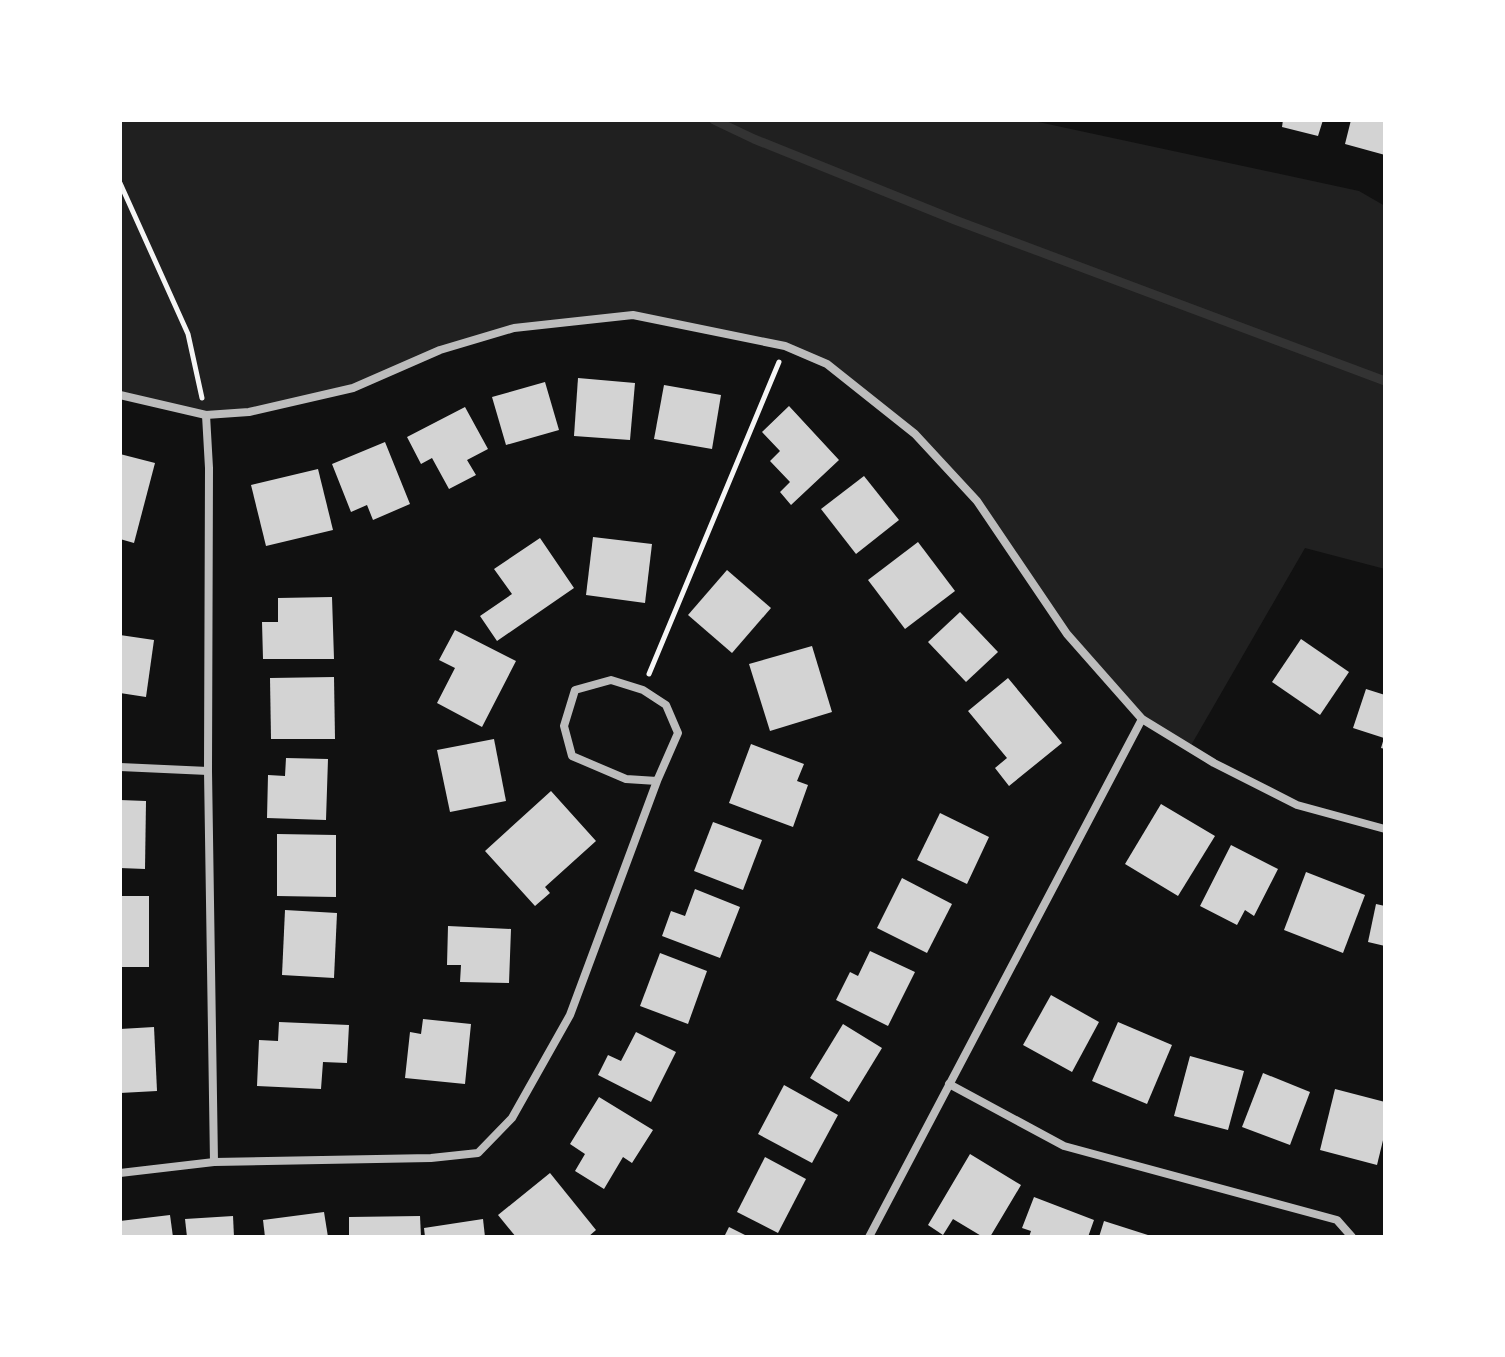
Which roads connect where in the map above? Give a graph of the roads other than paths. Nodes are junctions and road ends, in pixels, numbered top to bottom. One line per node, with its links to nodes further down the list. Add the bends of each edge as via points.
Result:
1 (120, 395): 2 (street)
2 (206, 415): 3 (street, via 249,412 353,388 440,350 514,328 633,315 785,346 827,364 915,434 977,501 1067,634); 5 (street)
3 (1142, 719): 7 (street, via 1297,805); 8 (street)
4 (120, 767): 5 (street)
5 (208, 771): 9 (street)
6 (657, 781): 6 (street, via 678,733 666,705 643,690 611,680 575,690 564,726 572,756 626,779); 9 (street, via 570,1015 512,1118 478,1153)
7 (1385, 829)
8 (949, 1084): 11 (street); 12 (street, via 1064,1146 1337,1220)
9 (214, 1162): 10 (street)
10 (120, 1173)
11 (869, 1237)
12 (1352, 1237)

